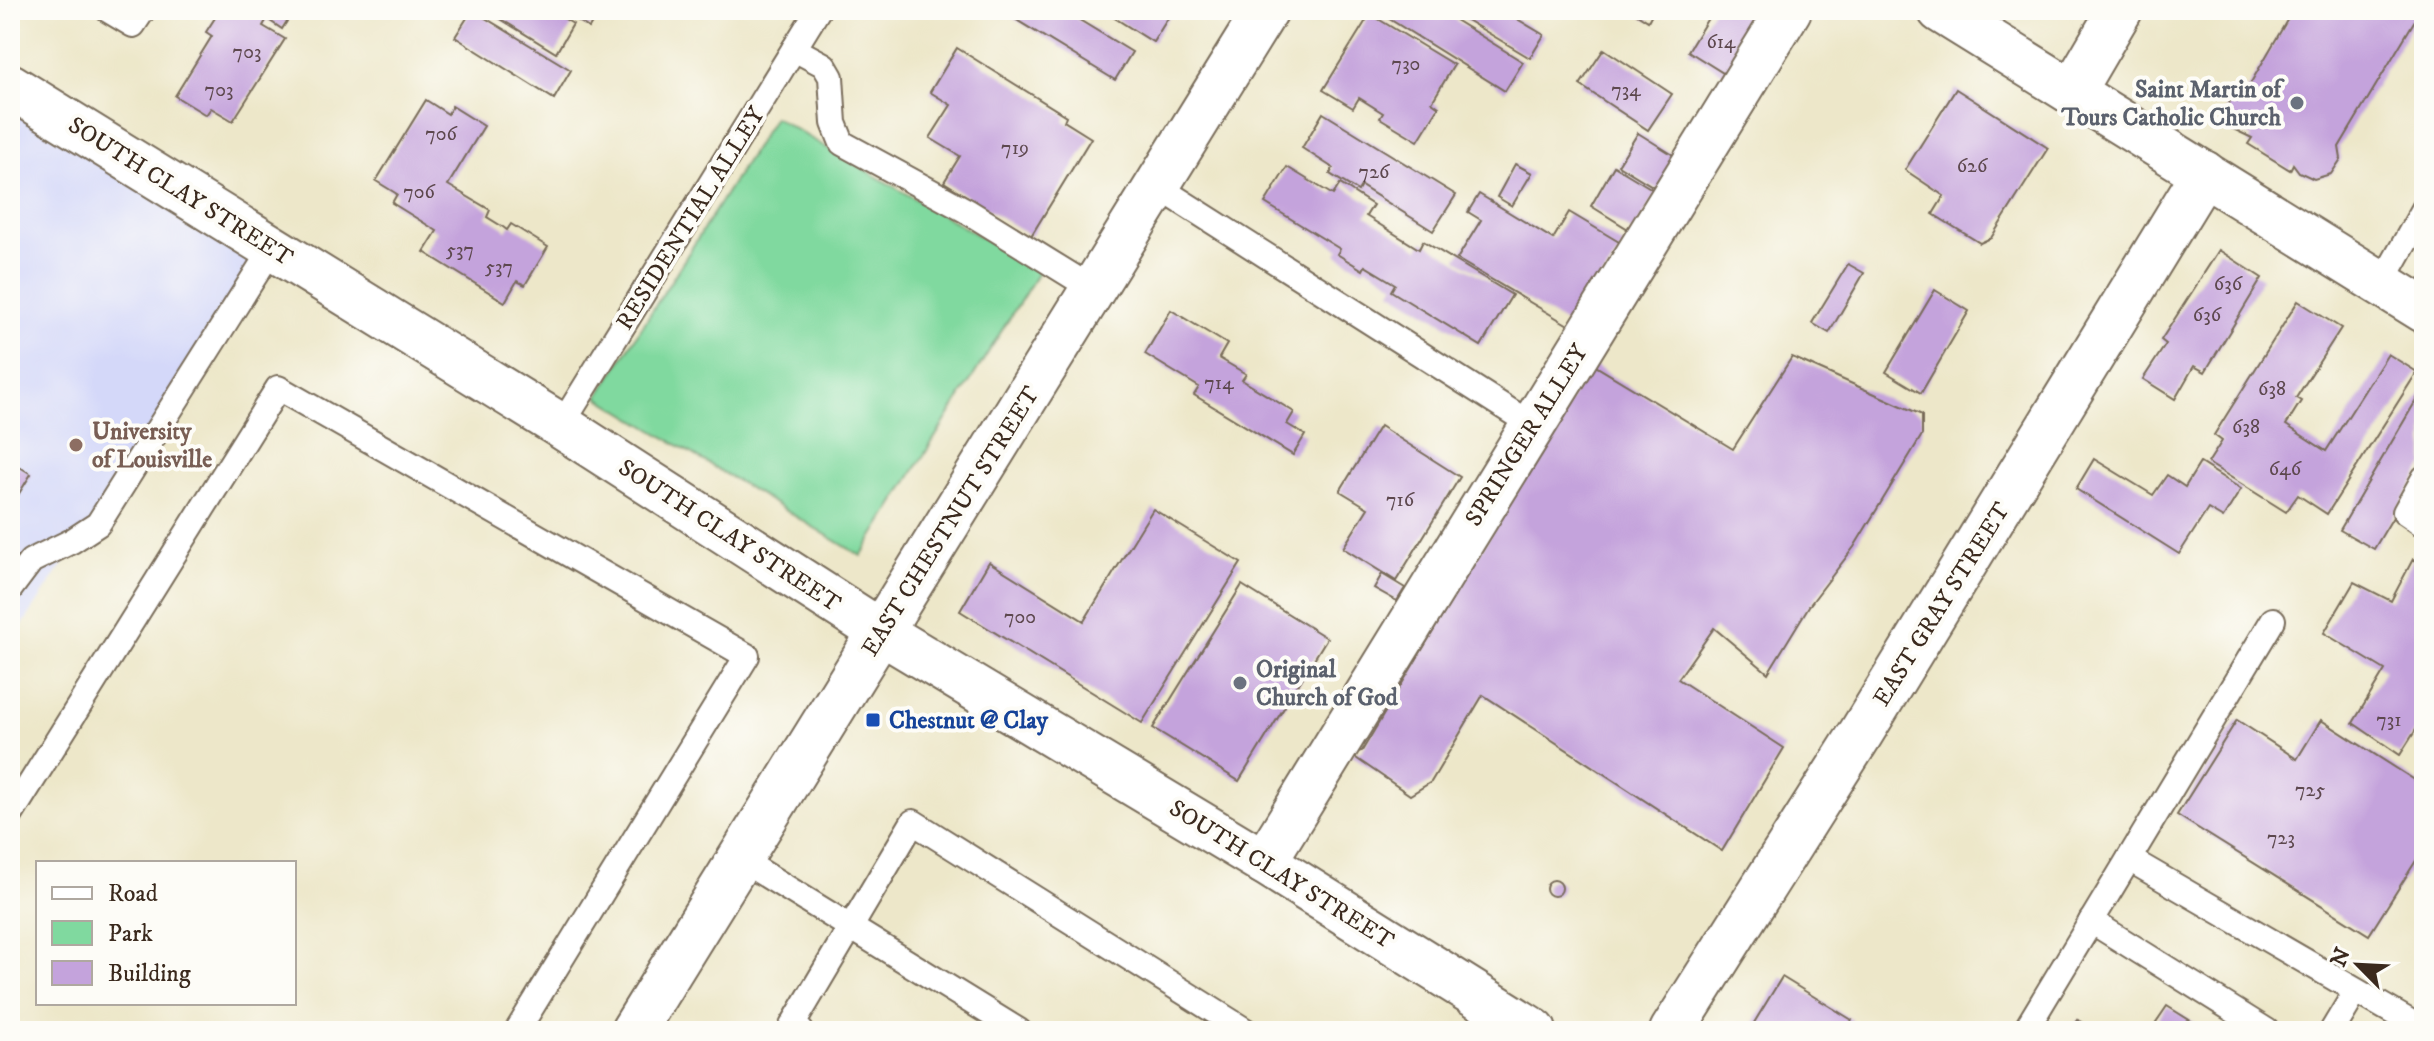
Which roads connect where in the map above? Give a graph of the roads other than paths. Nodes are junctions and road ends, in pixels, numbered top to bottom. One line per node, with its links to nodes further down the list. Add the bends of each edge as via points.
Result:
1 (108, 10): 2 (lane, via 133,25)
2 (143, 10)
3 (818, 10): 8 (lane, RESIDENTIAL ALLEY)
4 (1266, 10): 12 (street, EAST CHESTNUT STREET)
5 (1789, 10): 18 (street, SPRINGER ALLEY)
6 (1940, 10): 10 (street)
7 (2120, 10): 10 (street)
8 (794, 49): 16 (lane, via 824,65 831,77 834,123 842,143 967,211); 19 (lane, RESIDENTIAL ALLEY)
9 (10, 86): 14 (street, SOUTH CLAY STREET)
10 (2072, 92): 11 (street)
11 (2204, 173): 15 (street); 39 (street, EAST GRAY STREET)
12 (1157, 186): 16 (street, EAST CHESTNUT STREET); 18 (lane)
13 (2424, 209): 15 (lane)
14 (273, 247): 19 (street, SOUTH CLAY STREET); 22 (lane, via 98,524 31,561)
15 (2382, 283): 17 (street)
16 (1093, 289): 24 (street, EAST CHESTNUT STREET)
17 (2424, 310)
18 (1532, 425): 28 (street, SPRINGER ALLEY)
19 (561, 426): 24 (street, SOUTH CLAY STREET)
20 (2424, 478): 21 (lane, via 2405,512)
21 (2424, 525)
22 (10, 589)
23 (2273, 620): 27 (lane)
24 (881, 632): 26 (street, EAST CHESTNUT STREET); 28 (street, SOUTH CLAY STREET)
25 (10, 816): 33 (lane, via 278,388 747,656)
26 (740, 859): 30 (lane); 34 (street, EAST CHESTNUT STREET)
27 (2129, 859): 29 (lane); 31 (lane)
28 (1264, 862): 38 (street, SOUTH CLAY STREET)
29 (2091, 921): 40 (lane); 41 (lane)
30 (850, 926): 35 (lane, via 792,1026); 36 (lane); 37 (lane, via 913,822)
31 (2356, 991): 32 (lane); 42 (lane)
32 (2424, 1030)
33 (517, 1031)
34 (633, 1031)
35 (801, 1031)
36 (1019, 1031)
37 (1246, 1031)
38 (1534, 1031)
39 (1672, 1031)
40 (2025, 1031)
41 (2267, 1031)
42 (2332, 1031)

